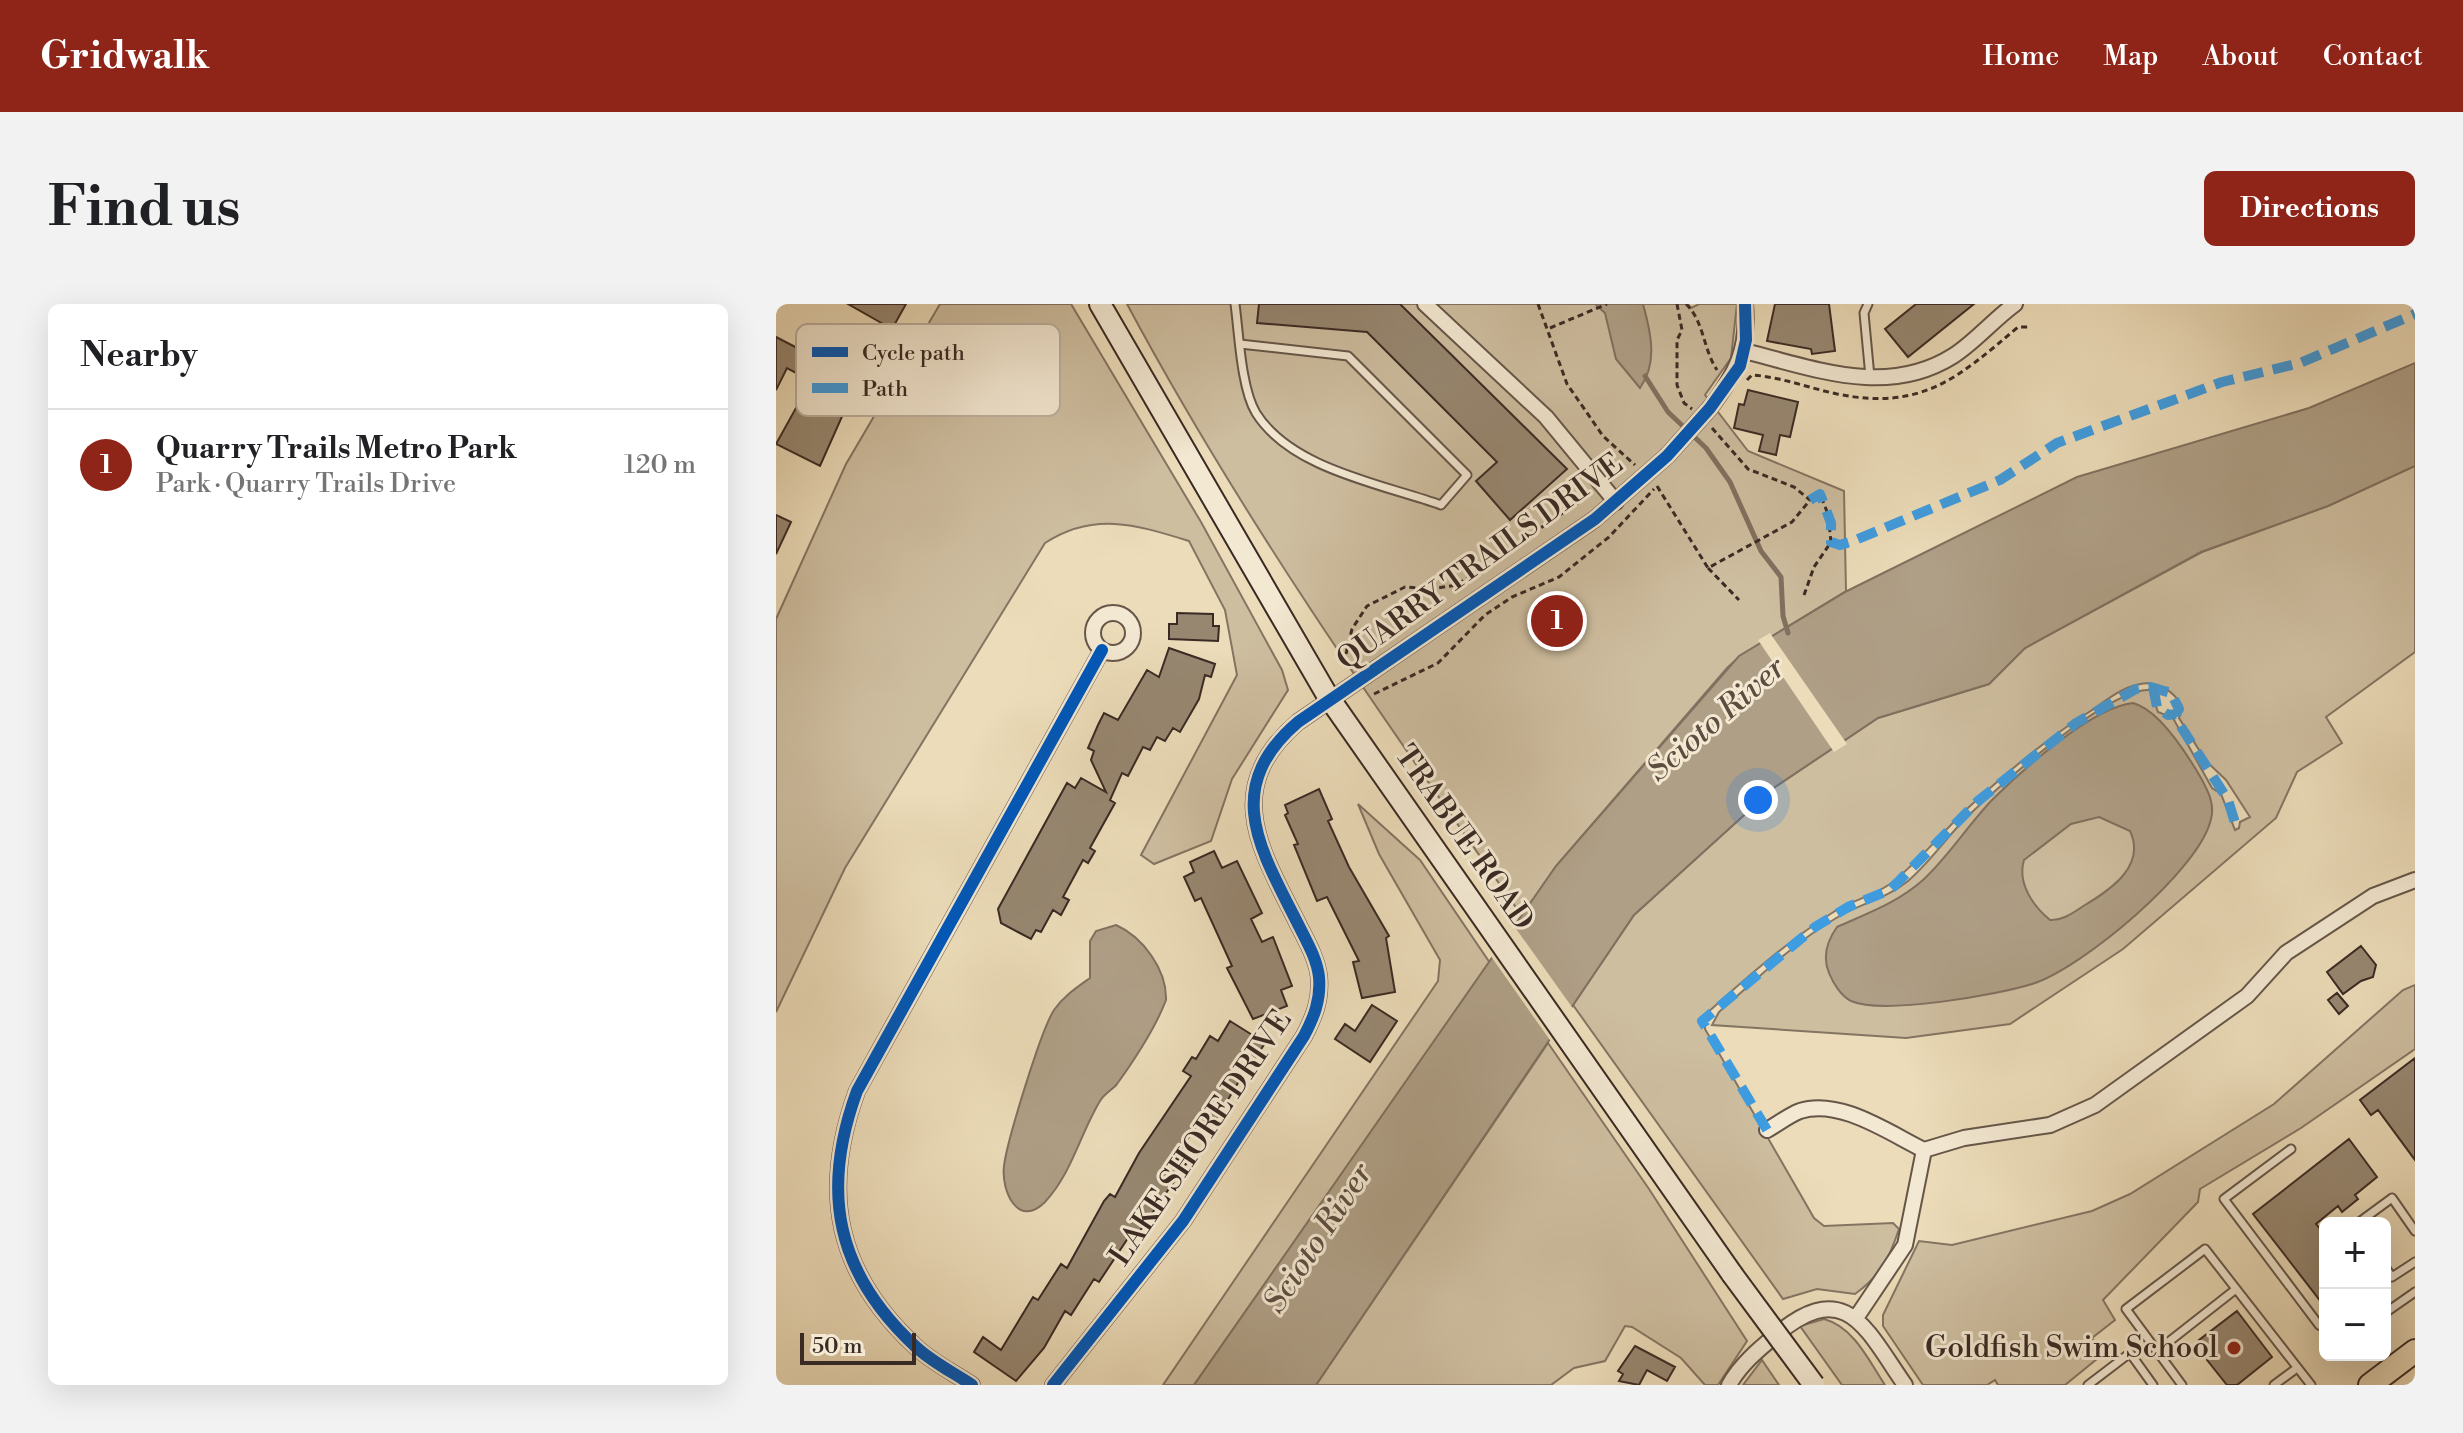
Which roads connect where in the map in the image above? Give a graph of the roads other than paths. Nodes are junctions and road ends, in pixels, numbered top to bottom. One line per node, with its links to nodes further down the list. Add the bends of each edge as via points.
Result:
1 (1100, 304): 12 (main road, TRABUE ROAD)
2 (1235, 304): 7 (lane)
3 (1425, 304): 10 (street, via 1546,417)
4 (1745, 304): 8 (street, QUARRY TRAILS DRIVE)
5 (1868, 304): 9 (lane, via 1864,313)
6 (2015, 304): 9 (street, via 1954,355 1922,371)
7 (1240, 344): 7 (lane, via 1255,412 1286,446 1361,480 1441,505 1467,475 1348,356)
8 (1744, 351): 9 (street); 10 (street, QUARRY TRAILS DRIVE, bridge, via 1732,380 1667,456)
9 (1870, 380)
10 (1616, 502): 12 (street, QUARRY TRAILS DRIVE)
11 (1102, 650): 30 (street, via 857,1091 841,1133 836,1184 841,1228 858,1276 886,1317 918,1350)
12 (1331, 700): 31 (street, LAKE SHORE DRIVE, via 1272,746 1253,792 1253,817 1263,852 1316,963 1316,1012 1183,1221); 33 (main road, TRABUE ROAD, bridge)
13 (2415, 880): 16 (street, via 2373,896 2286,953 2247,996 2095,1105 2050,1125)
14 (1767, 1130): 16 (street, via 1798,1112 1834,1109)
15 (2291, 1149): 25 (lane, via 2224,1199)
16 (1924, 1150): 24 (street, via 1905,1245)
17 (2366, 1217): 18 (lane, via 2392,1198)
18 (2415, 1231)
19 (2415, 1262): 20 (lane)
20 (2391, 1276)
21 (2236, 1289): 26 (lane); 26 (lane, via 2205,1249 2126,1309); 28 (lane)
22 (2415, 1292): 23 (lane)
23 (2391, 1309)
24 (1856, 1318): 32 (street, via 1836,1309 1813,1309 1754,1353); 34 (street)
25 (2319, 1325)
26 (2157, 1351): 37 (lane)
27 (2415, 1351): 29 (main road)
28 (2297, 1368): 38 (lane); 39 (lane)
29 (2374, 1384)
30 (972, 1385)
31 (1053, 1385)
32 (1729, 1385)
33 (1814, 1385)
34 (1905, 1385)
35 (2088, 1385): 36 (lane, via 2130,1353)
36 (2153, 1385)
37 (2182, 1385)
38 (2274, 1385)
39 (2311, 1385)

